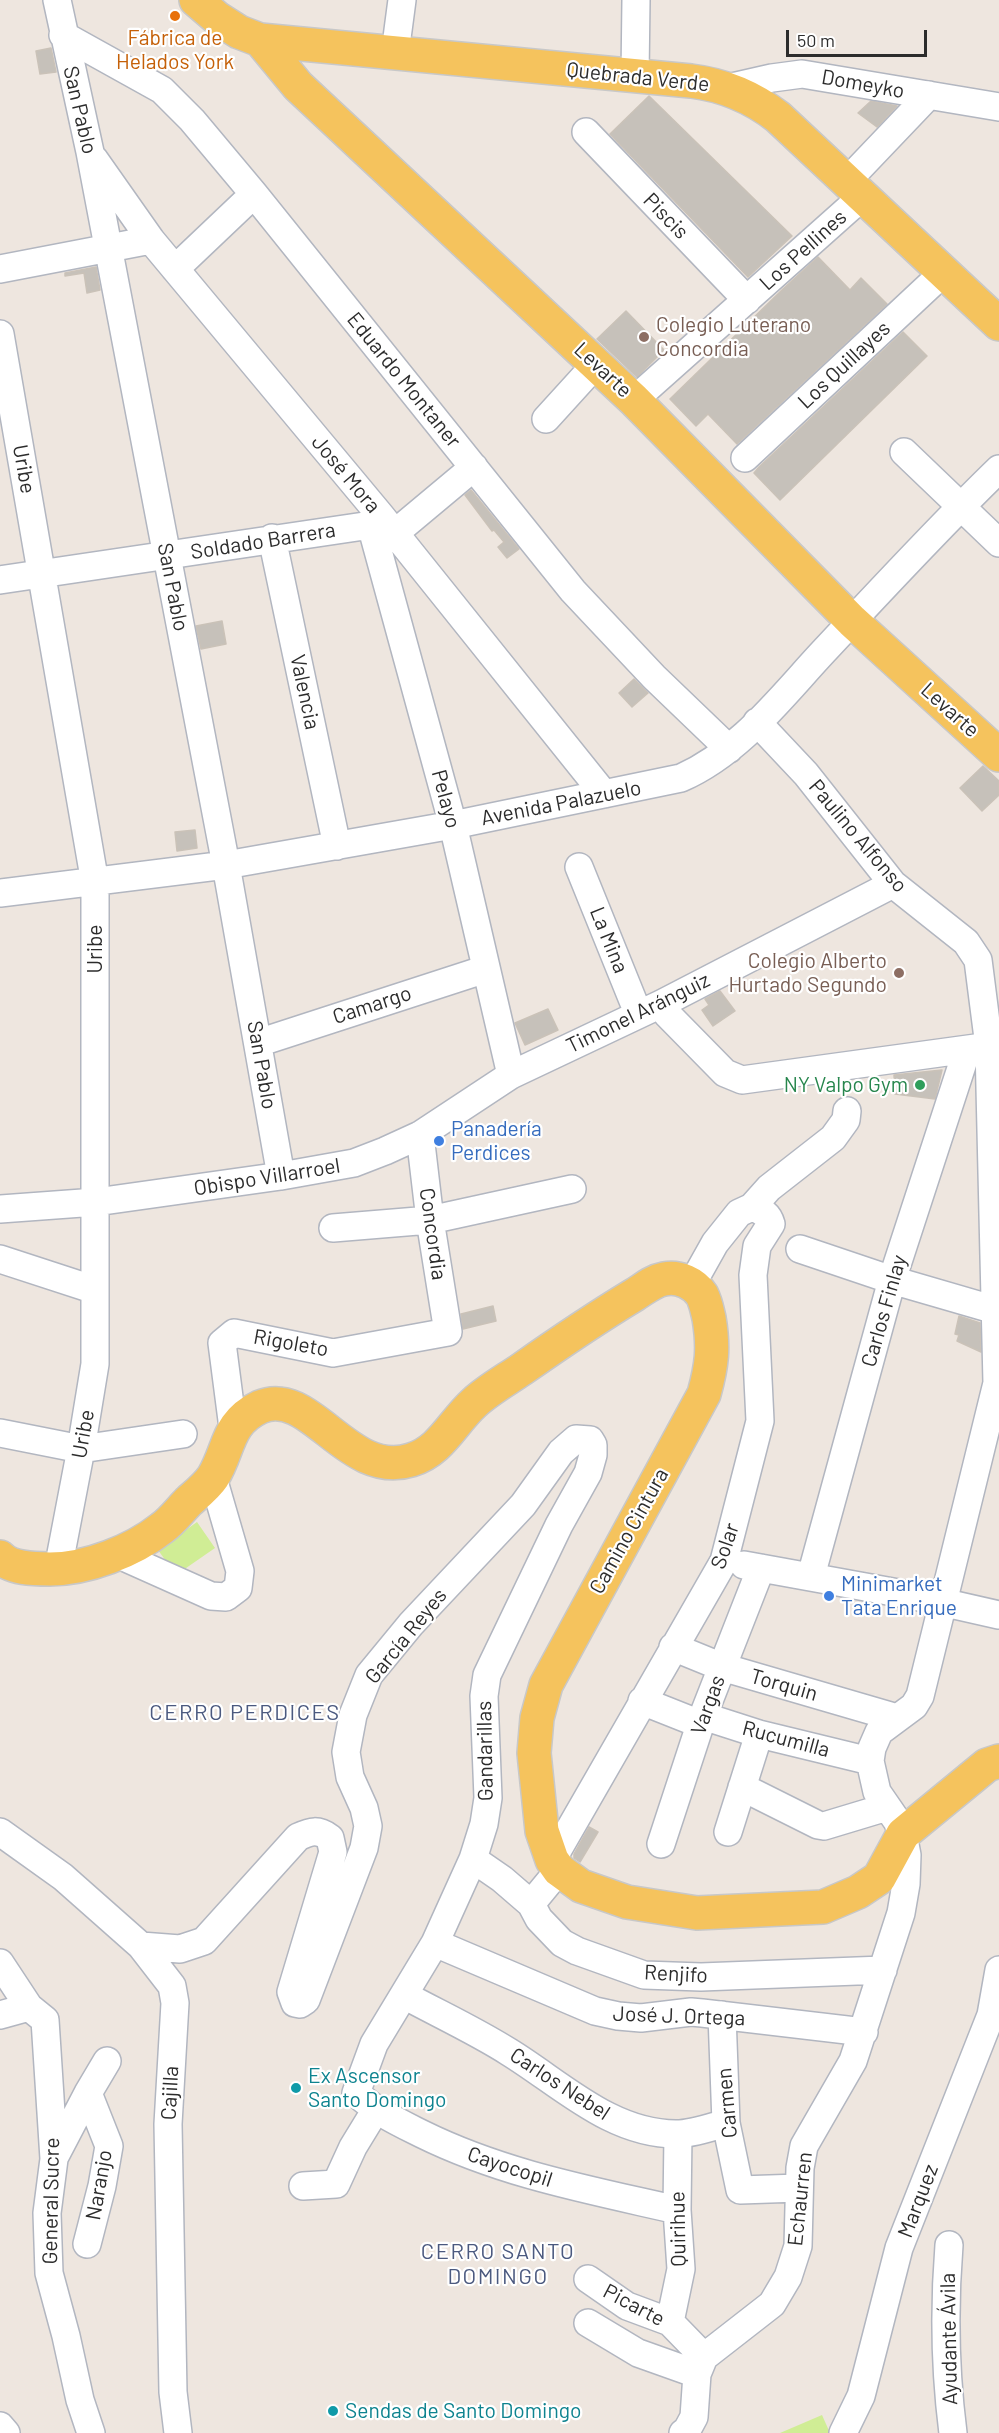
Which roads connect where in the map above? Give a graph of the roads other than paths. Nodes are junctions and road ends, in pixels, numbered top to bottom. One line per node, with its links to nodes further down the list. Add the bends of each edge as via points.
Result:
1 (57, 0): 5 (street, San Pablo)
2 (196, 0): 6 (main road, Levarte, via 239,32)
3 (402, 0): 7 (street)
4 (636, 0): 8 (street)
5 (63, 35): 13 (street, San Pablo); 15 (street, Eduardo Montaner, via 162,90)
6 (260, 40): 7 (main road, Quebrada Verde); 24 (main road, Levarte, via 298,86)
7 (395, 53): 8 (main road, Quebrada Verde)
8 (635, 76): 9 (main road, Quebrada Verde)
9 (728, 88): 10 (street, Domeyko, via 802,74); 14 (main road, Quebrada Verde, via 766,107)
10 (929, 95): 11 (street, Domeyko); 14 (street, Los Pellines)
11 (999, 107)
12 (586, 132): 21 (street, Piscis)
13 (90, 152): 16 (street, José Mora); 17 (street, San Pablo)
14 (855, 189): 20 (main road, Quebrada Verde); 21 (street, Los Pellines)
15 (254, 194): 19 (street); 29 (street, Eduardo Montaner)
16 (151, 240): 17 (street); 19 (street, José Mora)
17 (106, 248): 18 (street); 35 (street, San Pablo)
18 (0, 269)
19 (175, 269): 32 (street, José Mora)
20 (944, 272): 22 (main road, Quebrada Verde); 28 (street, Los Quillayes)
21 (747, 300): 25 (street, Los Pellines)
22 (999, 324)
23 (0, 334): 36 (street, Uribe)
24 (596, 364): 25 (main road, Levarte); 26 (street)
25 (634, 400): 38 (main road, Levarte)
26 (546, 419)
27 (903, 452): 31 (street)
28 (745, 458)
29 (474, 467): 32 (street); 40 (street, Eduardo Montaner, via 573,591)
30 (999, 469): 31 (street, Avenida Palazuelo)
31 (961, 506): 34 (street); 38 (street, Avenida Palazuelo)
32 (382, 525): 33 (street, Soldado Barrera); 42 (street, José Mora); 43 (street, Pelayo)
33 (272, 538): 35 (street, Soldado Barrera); 44 (street, Valencia)
34 (999, 543)
35 (167, 556): 36 (street, Soldado Barrera); 45 (street, San Pablo)
36 (42, 573): 37 (street, Soldado Barrera); 47 (street, Uribe)
37 (0, 580)
38 (852, 621): 39 (street, Avenida Palazuelo); 41 (main road, Levarte)
39 (758, 722): 40 (street, Avenida Palazuelo); 48 (street, Paulino Alfonso, via 806,774)
40 (729, 749): 42 (street, Avenida Palazuelo, via 681,778)
41 (999, 755)
42 (604, 794): 43 (street, Avenida Palazuelo)
43 (453, 825): 44 (street, Avenida Palazuelo); 50 (street, Pelayo)
44 (337, 846): 45 (street, Avenida Palazuelo)
45 (226, 866): 47 (street, Avenida Palazuelo); 53 (street, San Pablo)
46 (579, 867): 51 (street, La Mina)
47 (95, 883): 49 (street, Avenida Palazuelo); 60 (street, Uribe)
48 (893, 884): 51 (street, Timonel Aránguiz); 54 (street, Paulino Alfonso, via 974,951)
49 (0, 893)
50 (486, 969): 53 (street, Camargo); 55 (street, Pelayo)
51 (638, 1013): 55 (street, Timonel Aránguiz)
52 (667, 1014): 54 (street, via 725,1073 742,1080)
53 (258, 1043): 58 (street, San Pablo)
54 (985, 1047): 67 (street, Carlos Finlay); 70 (street, Paulino Alfonso)
55 (511, 1075): 57 (street, Obispo Villarroel)
56 (847, 1112): 61 (street, via 833,1138 769,1188)
57 (420, 1135): 58 (street, Obispo Villarroel, via 354,1162); 63 (street, Concordia)
58 (282, 1176): 60 (street, Obispo Villarroel)
59 (572, 1189): 63 (street)
60 (96, 1202): 62 (street, Obispo Villarroel); 69 (street, Uribe)
61 (752, 1207): 68 (street, via 739,1213 725,1228); 81 (street, Solar, via 769,1217 771,1224 757,1246 753,1275 761,1412)
62 (0, 1209)
63 (430, 1220): 64 (street); 71 (street, Concordia)
64 (333, 1228)
65 (800, 1249): 67 (street)
66 (0, 1259): 69 (street)
67 (892, 1280): 70 (street); 84 (street, Carlos Finlay)
68 (692, 1284): 73 (main road, via 664,1279 602,1313 474,1402 439,1444 409,1461 387,1463 362,1456 286,1404 261,1407); 101 (main road, Camino Cintura, via 707,1306 712,1338 712,1363 704,1394 540,1701 535,1772 542,1831)
69 (95, 1290): 77 (street, Uribe, via 95,1364)
70 (997, 1311): 72 (street, Paulino Alfonso)
71 (448, 1332): 73 (street, Rigoleto, via 333,1353 234,1333 222,1343)
72 (998, 1386): 85 (street, Paulino Alfonso)
73 (233, 1428): 78 (main road)
74 (0, 1433): 77 (street)
75 (183, 1434): 77 (street)
76 (590, 1440): 100 (street, Gandarillas, via 593,1455 588,1473 487,1675 484,1696 488,1798); 104 (street, García Reyes, via 576,1439 561,1452 523,1505 411,1624 369,1675 353,1715 346,1752 350,1778 368,1826 364,1848 306,2000 296,2003 291,1992 333,1852 330,1838 322,1832 310,1831 298,1837 204,1941 180,1949)
77 (81, 1449): 83 (street, Uribe)
78 (213, 1478): 79 (main road, via 162,1529); 79 (street, via 240,1571 238,1588 232,1593 226,1597 211,1596)
79 (117, 1554): 83 (main road)
80 (0, 1557): 83 (main road, via 6,1563 23,1567)
81 (724, 1561): 82 (street); 87 (street, Solar)
82 (761, 1568): 84 (street); 88 (street, Vargas)
83 (58, 1569)
84 (810, 1576): 85 (street)
85 (944, 1604): 86 (street); 90 (street, Paulino Alfonso, via 920,1696 914,1706)
86 (999, 1615)
87 (673, 1647): 88 (street, Torquin); 89 (street, Solar)
88 (722, 1667): 90 (street, Torquin); 91 (street, Vargas)
89 (642, 1701): 91 (street, Rucumilla); 101 (street, Solar)
90 (897, 1718): 93 (street, Paulino Alfonso, via 879,1732)
91 (702, 1720): 92 (street, Rucumilla); 99 (street, Vargas)
92 (759, 1734): 93 (street, Rucumilla); 95 (street)
93 (870, 1761): 96 (street, Paulino Alfonso, via 877,1792)
94 (999, 1761): 96 (main road)
95 (742, 1787): 96 (street, via 825,1826); 98 (street)
96 (895, 1820): 101 (main road, via 879,1878 823,1907 697,1913 627,1902 581,1886); 106 (street, Echaurren, via 907,1855 906,1884)
97 (0, 1832): 104 (street, Cajilla, via 63,1877)
98 (728, 1832)
99 (661, 1844)
100 (473, 1859): 102 (street, Renjifo); 103 (street, Gandarillas)
101 (555, 1865): 102 (street, Solar)
102 (531, 1904): 106 (street, Renjifo, via 539,1919 562,1943 644,1975 701,1977)
103 (435, 1942): 108 (street, Gandarillas); 111 (street, José J. Ortega, via 595,2011 641,2018 691,2012)
104 (141, 1946): 129 (street, Cajilla, via 172,1986 175,2003 168,2124)
105 (0, 1963): 109 (street, General Sucre)
106 (883, 1970): 112 (street, Echaurren)
107 (999, 1970): 133 (street, Marquez, via 991,2015 899,2248 861,2396)
108 (404, 1995): 115 (street, Gandarillas, via 374,2044); 117 (street, Carlos Nebel, via 482,2035 581,2102 618,2121)
109 (29, 2007): 110 (street); 118 (street, General Sucre, via 45,2020)
110 (0, 2015)
111 (722, 2015): 112 (street, José J. Ortega); 116 (street, Carmen)
112 (864, 2032): 120 (street, Echaurren, via 853,2061 804,2146)
113 (107, 2061): 114 (street)
114 (88, 2093): 118 (street); 122 (street, Naranjo, via 109,2146)
115 (366, 2102): 119 (street, Gandarillas, via 353,2147 336,2184); 121 (street, Cayocopil, via 443,2144 527,2175)
116 (726, 2123): 117 (street, Carlos Nebel); 120 (street, Carmen, via 740,2190)
117 (678, 2134): 121 (street, Quirihue)
118 (54, 2159): 131 (street, General Sucre, via 47,2213 49,2273)
119 (303, 2186)
120 (799, 2188): 127 (street, Echaurren, via 798,2246 788,2277 772,2304)
121 (677, 2210): 125 (street, Quirihue, via 681,2269)
122 (87, 2244)
123 (949, 2244): 134 (street, Ayudante Ávila, via 946,2316)
124 (588, 2280): 125 (street, Picarte, via 627,2306)
125 (670, 2322): 127 (street, Picarte)
126 (588, 2323): 127 (street, via 638,2353)
127 (700, 2366): 132 (street, via 694,2417)
128 (0, 2426): 130 (street)
129 (174, 2428)
130 (6, 2433)
131 (91, 2433)
132 (683, 2433)
133 (843, 2433)
134 (953, 2433)

